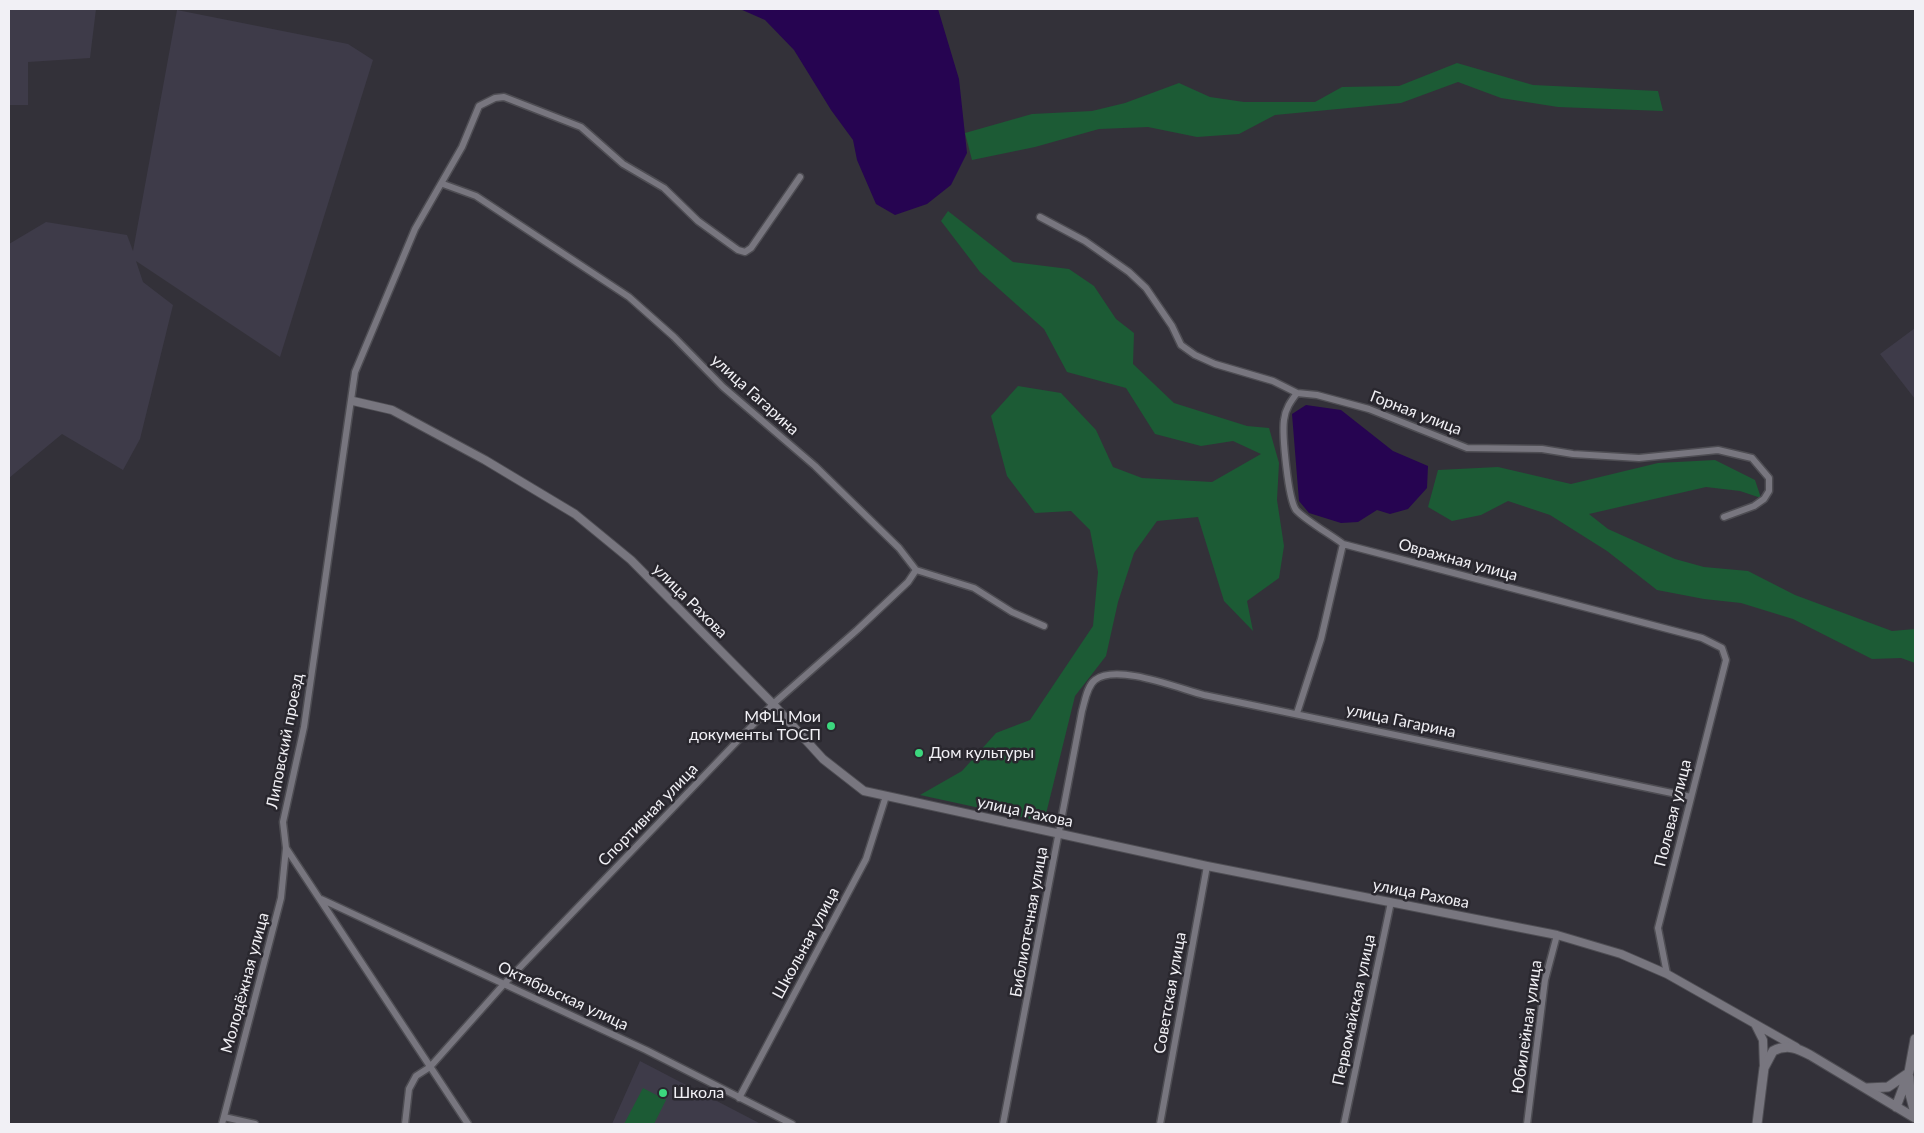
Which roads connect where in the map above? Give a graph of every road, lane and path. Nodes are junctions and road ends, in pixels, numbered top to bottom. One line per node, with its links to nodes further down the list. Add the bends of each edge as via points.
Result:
1 (800, 177): 2 (street, Липовский проезд, via 751,248 744,252 698,221 664,188 623,164 581,127 504,98 495,98 480,106)
2 (442, 184): 5 (street, Липовский проезд, via 415,229 356,372); 8 (street, улица Гагарина, via 476,196 629,297 894,542)
3 (1040, 217): 4 (street, Горная улица, via 1086,241 1129,272 1156,302 1181,345 1195,355 1273,381)
4 (1297, 393): 6 (street, Горная улица, via 1369,409 1467,448 1542,449 1639,458 1718,450 1752,458 1768,478 1769,491 1764,500 1754,506); 7 (street, via 1284,419 1292,503)
5 (353, 401): 12 (street, улица Рахова, via 392,410 575,514 630,560); 17 (street, Липовский проезд, via 304,727 283,822)
6 (1724, 517)
7 (1343, 544): 10 (street, Овражная улица, via 1702,638 1722,648); 13 (street, via 1321,639)
8 (916, 570): 9 (street, via 974,588 1012,612); 12 (street, Спортивная улица, via 908,582 857,630)
9 (1044, 626)
10 (1726, 660): 15 (street, Полевая улица)
11 (1105, 675): 13 (street, улица Гагарина, via 1128,674 1204,695); 16 (street, Библиотечная улица, via 1089,687 1084,703)
12 (773, 704): 14 (street, улица Рахова, via 823,759 864,791); 23 (street, Спортивная улица)
13 (1297, 713): 15 (street, улица Гагарина)
14 (886, 796): 16 (street, улица Рахова); 31 (street, Школьная улица, via 866,859)
15 (1691, 797): 22 (street, Полевая улица, via 1658,928)
16 (1059, 833): 18 (street, улица Рахова); 40 (street, Библиотечная улица)
17 (286, 848): 19 (street, Липовский проезд); 35 (street, Молодёжная улица, via 281,898)
18 (1207, 866): 20 (street, улица Рахова); 41 (street, Советская улица)
19 (320, 899): 23 (street, Октябрьская улица); 27 (street, Липовский проезд)
20 (1391, 902): 21 (street, улица Рахова); 42 (street, Первомайская улица)
21 (1557, 935): 22 (street, улица Рахова, via 1620,954); 43 (street, Юбилейная улица, via 1545,980)
22 (1666, 974): 24 (street, улица Рахова)
23 (504, 984): 27 (street, Спортивная улица); 31 (street, Октябрьская улица, via 646,1050)
24 (1754, 1023): 26 (street, улица Рахова); 28 (street, via 1763,1040)
25 (1915, 1039): 29 (main road)
26 (1798, 1048): 28 (main road, via 1773,1051); 30 (main road)
27 (430, 1068): 37 (street, Спортивная улица, via 416,1076 409,1089); 38 (street, Липовский проезд)
28 (1764, 1068): 44 (main road)
29 (1909, 1072): 30 (main road, via 1888,1087); 32 (main road); 33 (main road)
30 (1865, 1087): 32 (main road)
31 (739, 1098): 39 (street, Октябрьская улица)
32 (1896, 1107): 34 (main road)
33 (1915, 1113)
34 (1915, 1118)
35 (223, 1121): 36 (street)
36 (255, 1124)
37 (405, 1124)
38 (468, 1124)
39 (792, 1124)
40 (1003, 1124)
41 (1160, 1124)
42 (1344, 1124)
43 (1527, 1124)
44 (1757, 1124)

